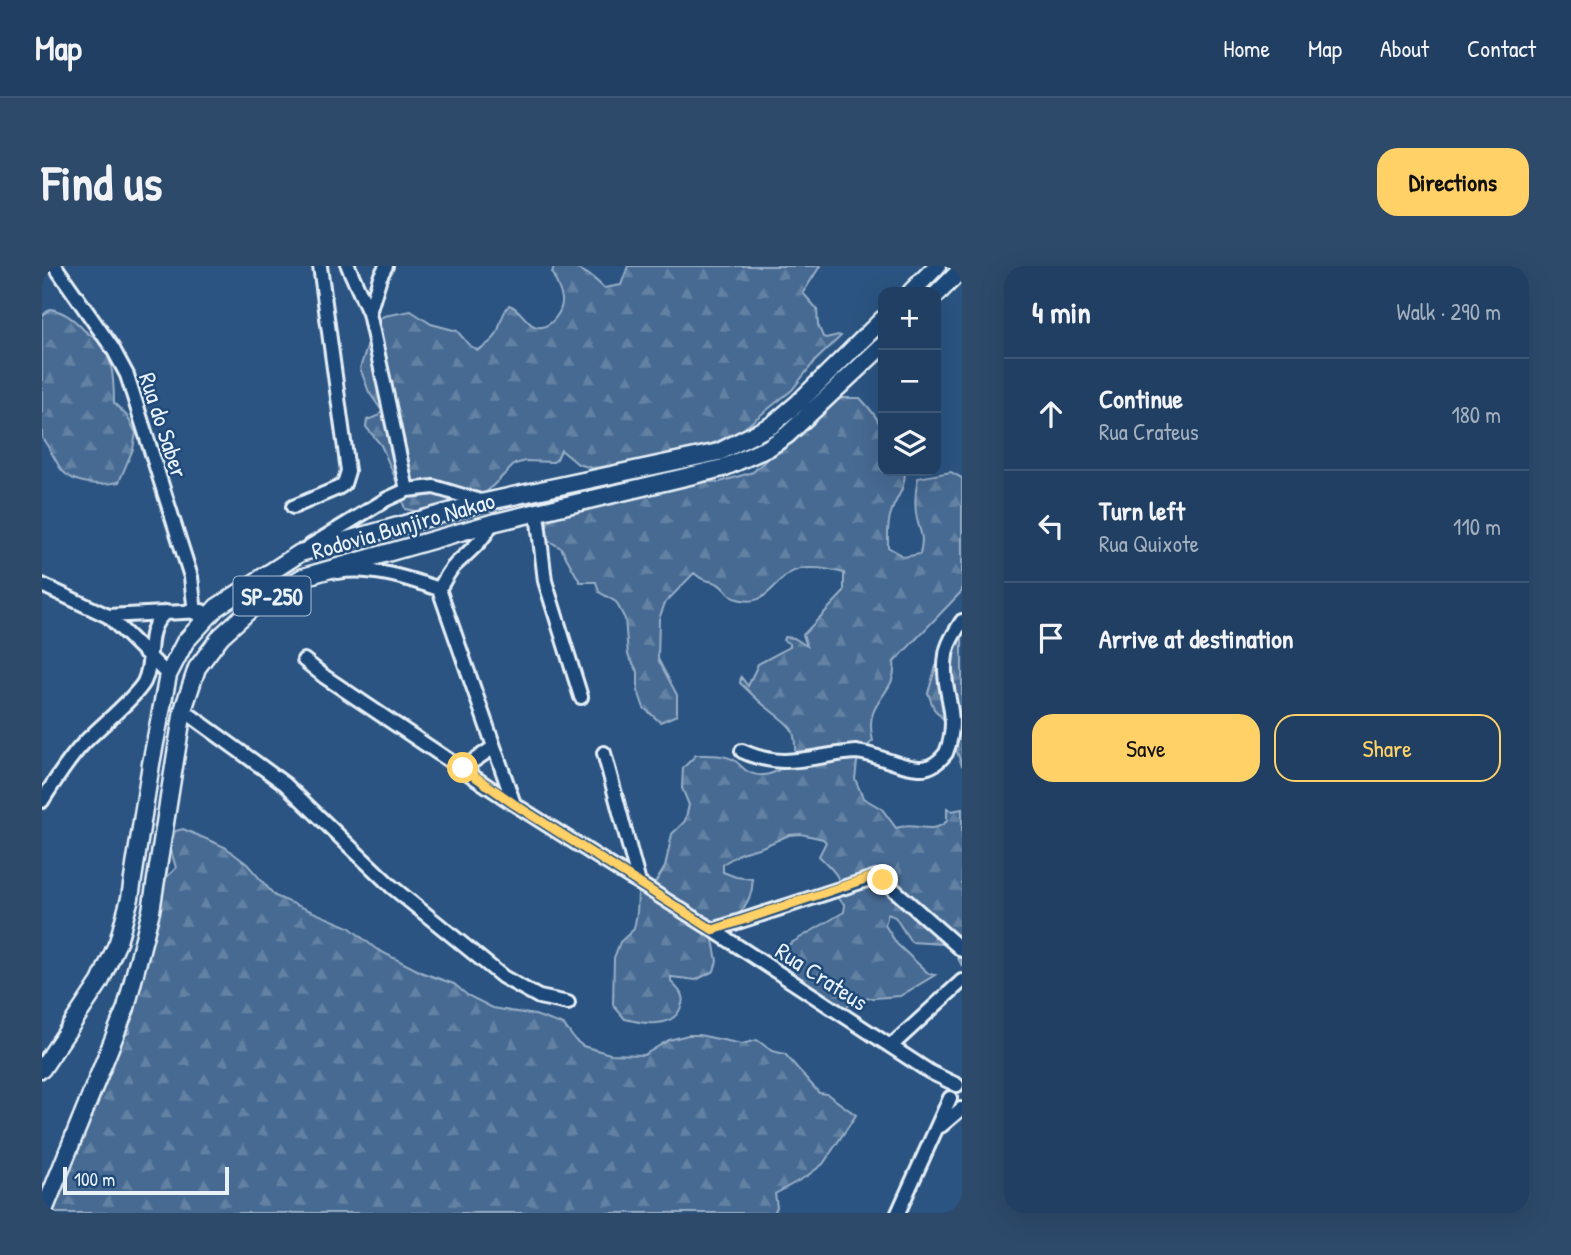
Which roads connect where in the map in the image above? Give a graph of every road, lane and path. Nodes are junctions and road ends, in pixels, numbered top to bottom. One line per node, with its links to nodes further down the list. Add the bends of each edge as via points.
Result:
1 (55, 266): 23 (street, Rua do Saber, via 127,375 191,577)
2 (320, 266): 14 (street, via 348,471 338,488)
3 (348, 266): 9 (street)
4 (386, 266): 9 (street)
5 (937, 266): 7 (main road)
6 (962, 269): 8 (main road)
7 (916, 287)
8 (941, 290)
9 (369, 313): 12 (street)
10 (878, 324): 13 (main road, Rodovia Bunjiro Nakao / SP-250, via 797,404 746,440 719,452)
11 (878, 350): 15 (main road, Rodovia Bunjiro Nakao / SP-250, via 806,419 768,447 723,468)
12 (407, 490): 13 (street, via 434,488); 17 (street)
13 (485, 502): 17 (main road, Rodovia Bunjiro Nakao / SP-250)
14 (293, 507)
15 (537, 513): 16 (main road, Rodovia Bunjiro Nakao / SP-250); 29 (street, via 545,582)
16 (492, 523): 18 (main road, Rodovia Bunjiro Nakao / SP-250); 20 (street)
17 (300, 552): 21 (main road, Rodovia Bunjiro Nakao / SP-250)
18 (303, 578): 20 (street, via 345,570 370,572); 30 (main road, Rodovia Bunjiro Nakao / SP-250, via 254,606 221,636 197,668)
19 (42, 585): 24 (street)
20 (439, 589): 31 (street)
21 (217, 607): 23 (street); 28 (main road, Rodovia Bunjiro Nakao / SP-250, via 185,642)
22 (166, 612): 23 (street); 24 (street); 26 (street, via 153,626)
23 (195, 613)
24 (108, 616): 26 (street)
25 (962, 621): 32 (street, via 945,656 958,732 933,766 912,767 866,752 788,762)
26 (151, 658): 28 (street); 35 (street, via 144,683 82,745)
27 (304, 660): 34 (street, Rua Crateus)
28 (168, 675): 43 (main road, Rodovia Bunjiro Nakao / SP-250, via 130,898 118,942 100,982)
29 (581, 697)
30 (183, 710): 41 (street, via 285,784 391,886 503,977 539,997); 47 (main road, Rodovia Bunjiro Nakao / SP-250, via 151,911 126,1008)
31 (494, 747): 34 (street); 36 (street)
32 (742, 751)
33 (604, 753): 37 (street)
34 (463, 768): 36 (street, Rua Crateus)
35 (42, 801)
36 (514, 804): 37 (street, Rua Crateus)
37 (639, 883): 38 (street, Rua Crateus)
38 (713, 930): 39 (street, via 876,877); 42 (street, Rua Crateus)
39 (962, 950)
40 (962, 981): 42 (street)
41 (568, 1003)
42 (891, 1046): 44 (street, Rua Crateus)
43 (42, 1069)
44 (955, 1091): 45 (street, Rua Crateus, via 954,1105); 46 (street)
45 (962, 1109): 46 (street)
46 (938, 1128): 50 (street)
47 (58, 1176): 48 (main road); 49 (main road, Rodovia Bunjiro Nakao / SP-250)
48 (42, 1193)
49 (43, 1213)
50 (898, 1213)

